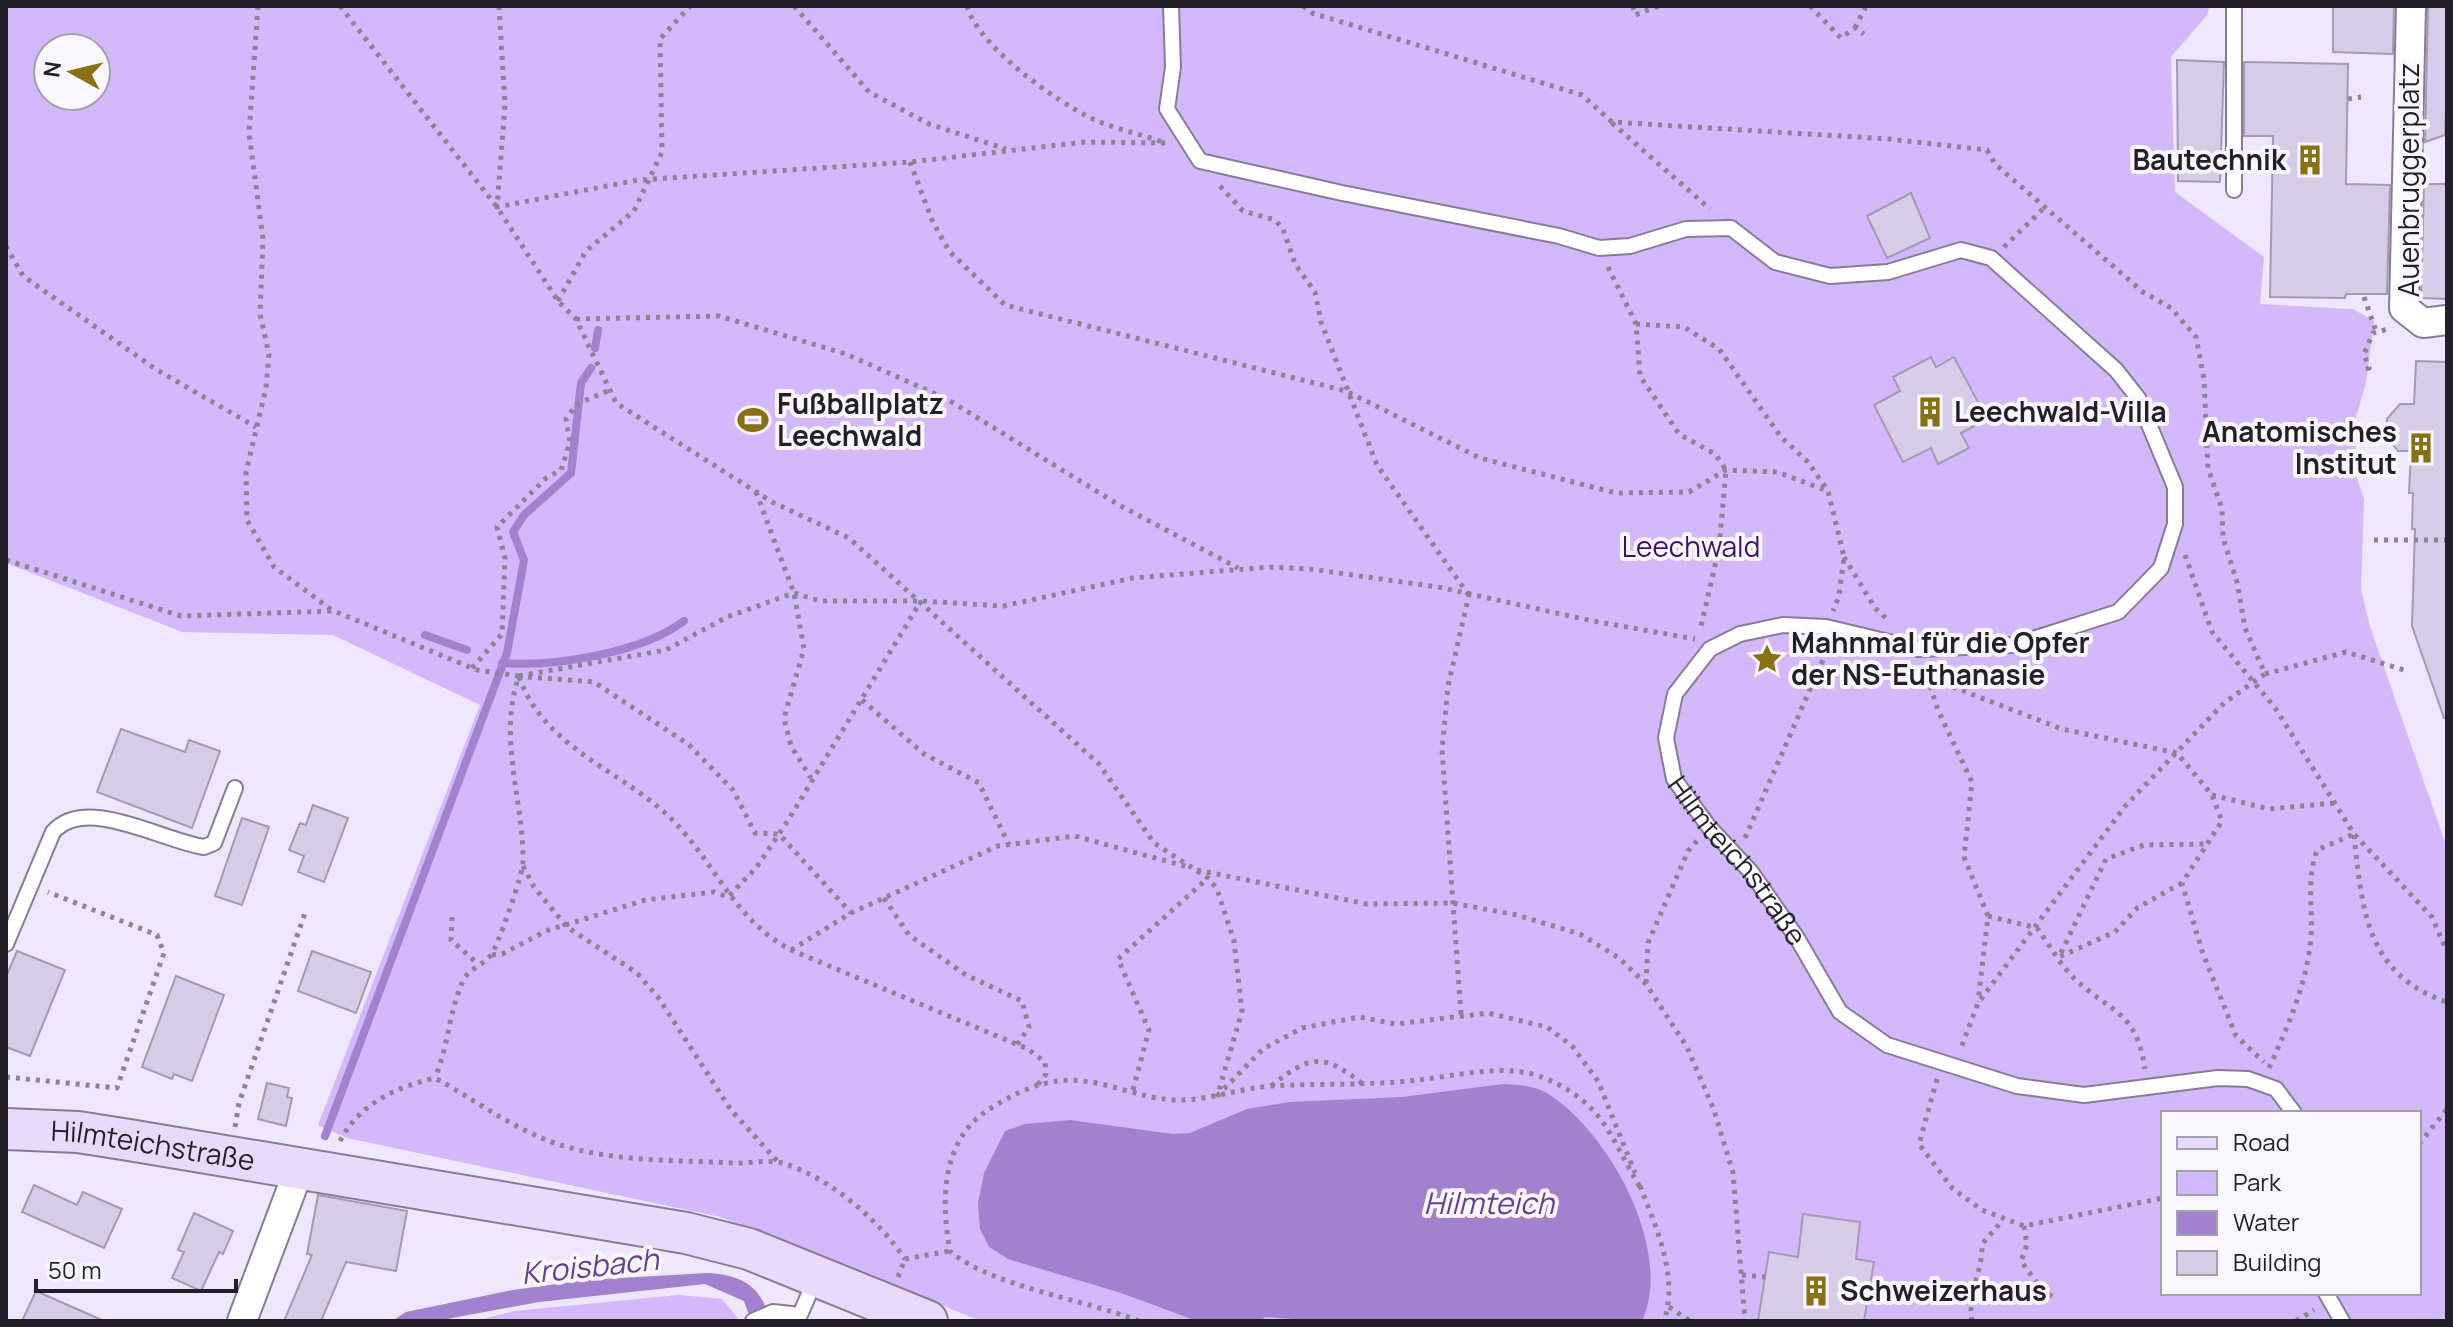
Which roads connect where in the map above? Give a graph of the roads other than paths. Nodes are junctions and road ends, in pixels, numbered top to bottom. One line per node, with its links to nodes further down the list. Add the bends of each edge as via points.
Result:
1 (1171, 6): 8 (lane, Hilmteichstraße, via 1173,67 1167,109 1200,161 1599,248 1630,246 1686,229 1731,228 1775,262 1830,276 1888,272 1961,250 1991,258 2116,370 2138,398 2175,487 2175,524 2161,568 2118,612 2014,645 1918,649 1831,628 1783,625 1740,634 1710,649 1675,694 1666,738 1674,779 1797,938 1840,1012 1887,1045 2017,1086 2084,1095 2248,1079 2276,1089)
2 (2234, 6): 4 (lane)
3 (2411, 6): 5 (street, Auenbruggerplatz, via 2400,320)
4 (2234, 190)
5 (2447, 320)
6 (235, 788): 7 (lane, via 214,843 204,847 96,816 63,820 53,832)
7 (6, 944)
8 (2292, 1111)
9 (6, 1129): 10 (main road, Hilmteichstraße, via 78,1132)
10 (300, 1167): 11 (main road, via 335,1152 461,1171 525,1188 568,1212 718,1241); 13 (street)
11 (816, 1275): 14 (lane, via 800,1315 773,1312); 15 (main road)
12 (2327, 1295): 16 (lane)
13 (242, 1321)
14 (753, 1321)
15 (927, 1321)
16 (2342, 1321)

